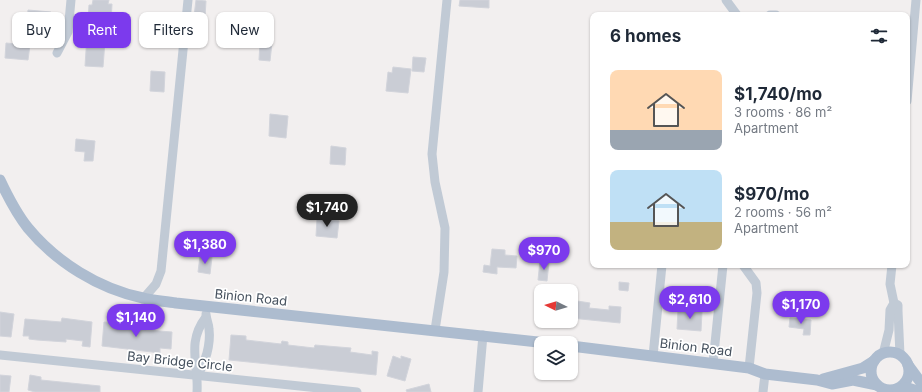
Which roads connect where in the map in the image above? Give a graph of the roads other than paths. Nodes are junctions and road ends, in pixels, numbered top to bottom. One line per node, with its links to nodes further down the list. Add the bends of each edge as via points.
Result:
1 (71, 0): 8 (street, via 68,32)
2 (188, 0): 14 (street, via 161,271 156,284)
3 (447, 0): 17 (street, via 432,154 432,167 446,228 444,272)
4 (726, 0): 6 (street)
5 (916, 0): 7 (street)
6 (735, 12)
7 (910, 28)
8 (57, 53)
9 (0, 180): 14 (main road, Binion Road, via 28,228 64,262 116,290)
10 (662, 268): 24 (street)
11 (723, 268): 26 (street)
12 (745, 268): 28 (street, via 756,283 757,293)
13 (892, 268): 15 (street, via 890,284)
14 (143, 298): 16 (main road, Binion Road)
15 (894, 303): 21 (street, via 890,310 890,330); 23 (street, via 898,306)
16 (207, 306): 17 (main road, Binion Road); 30 (street, via 206,318 210,330 205,363)
17 (435, 330): 18 (main road, Binion Road)
18 (483, 335): 19 (main road, Binion Road); 38 (street)
19 (534, 341)
20 (578, 347): 24 (main road, Binion Road)
21 (883, 354): 23 (main road, via 889,352); 25 (main road)
22 (0, 355): 30 (street, Bay Bridge Circle)
23 (900, 355): 27 (main road)
24 (652, 356): 26 (main road, Binion Road)
25 (874, 361): 31 (main road, Binion Road, via 857,370); 33 (main road, via 871,373)
26 (713, 363): 28 (main road, Binion Road)
27 (908, 365): 32 (main road); 35 (main road, via 905,383)
28 (749, 368): 29 (main road, Binion Road)
29 (765, 374): 31 (main road, Binion Road); 39 (street)
30 (198, 376): 34 (street, Bay Bridge Circle); 36 (street)
31 (817, 380): 33 (main road, Binion Road, via 832,384 854,380)
32 (922, 384)
33 (876, 385): 35 (main road)
34 (299, 389): 37 (street, Bay Bridge Circle)
35 (894, 390): 40 (main road, via 908,388)
36 (197, 392)
37 (357, 392)
38 (478, 392)
39 (763, 392)
40 (920, 392)

